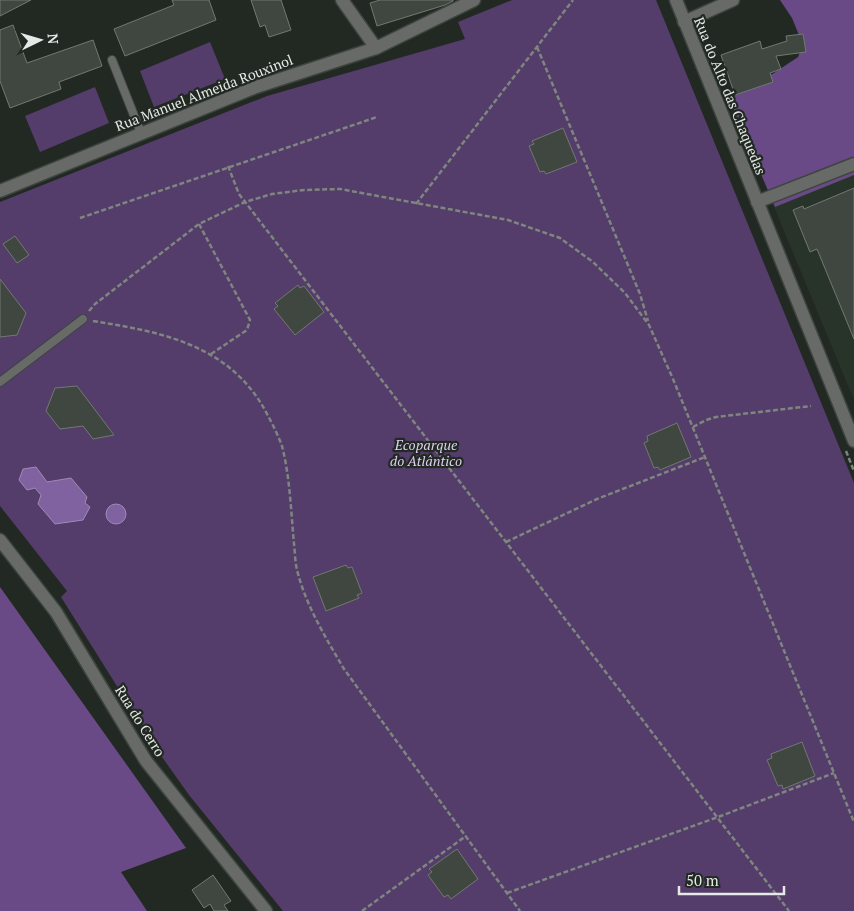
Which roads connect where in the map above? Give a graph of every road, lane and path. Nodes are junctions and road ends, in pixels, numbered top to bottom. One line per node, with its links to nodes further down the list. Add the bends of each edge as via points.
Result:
1 (342, 0): 8 (street)
2 (474, 0): 8 (street, Rua Manuel Almeida Rouxinol)
3 (573, 0): 7 (path)
4 (676, 0): 6 (street, Rua do Alto das Chaquedas)
5 (733, 0): 6 (street)
6 (684, 22): 16 (street, Rua do Alto das Chaquedas)
7 (537, 47): 17 (path); 21 (path, via 640,294)
8 (376, 48): 11 (street, Rua Manuel Almeida Rouxinol, via 256,87)
9 (112, 60): 11 (lane)
10 (377, 117): 13 (path)
11 (141, 133): 14 (street, Rua Manuel Almeida Rouxinol)
12 (854, 164): 16 (street)
13 (228, 166): 15 (path); 18 (path)
14 (0, 191)
15 (245, 202): 17 (path, via 280,193 340,189); 19 (path); 29 (path)
16 (757, 202): 26 (street, Rua do Alto das Chaquedas)
17 (416, 204): 21 (path, via 508,220 560,238 593,262 625,293)
18 (80, 218)
19 (199, 224): 20 (path, via 95,304); 22 (path, via 250,320 247,330)
20 (82, 319): 22 (path, via 175,338); 23 (lane)
21 (649, 325): 25 (path)
22 (211, 354): 33 (path, via 240,376 258,398 281,445 297,570 324,636 344,669)
23 (0, 382)
24 (811, 406): 25 (path, via 716,418)
25 (693, 427): 27 (path)
26 (854, 441)
27 (705, 457): 29 (path, via 597,499); 30 (path)
28 (0, 540): 35 (street, Rua do Cerro, via 56,612 146,761)
29 (506, 542): 31 (path)
30 (834, 773): 31 (path); 32 (path)
31 (718, 817): 34 (path); 38 (path)
32 (854, 822)
33 (466, 836): 34 (path); 36 (path)
34 (507, 893): 37 (path)
35 (266, 911)
36 (364, 911)
37 (520, 911)
38 (790, 911)

